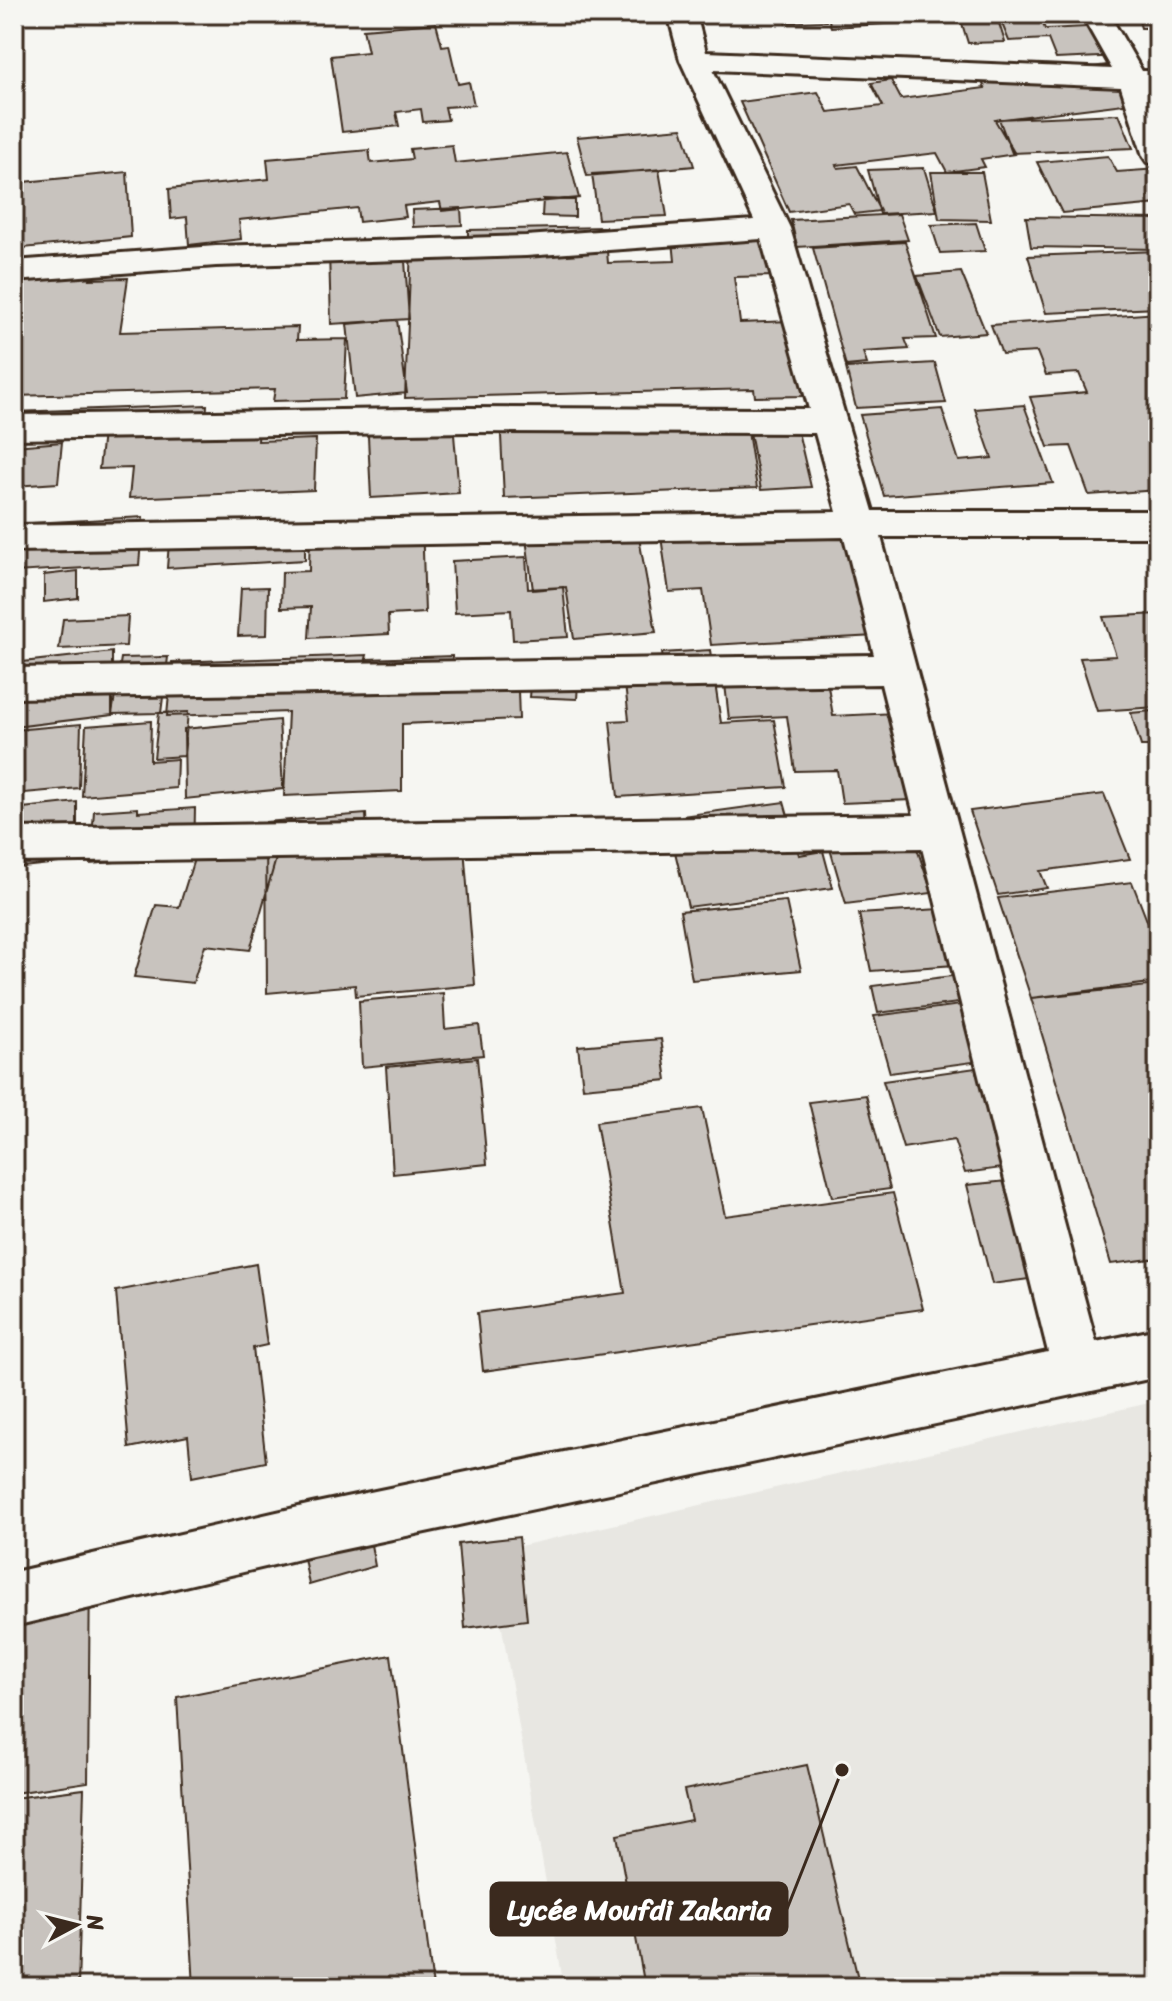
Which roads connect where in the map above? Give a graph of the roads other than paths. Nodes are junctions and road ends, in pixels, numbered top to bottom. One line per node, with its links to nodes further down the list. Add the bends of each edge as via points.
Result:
1 (682, 14): 3 (street)
2 (1095, 14): 4 (street)
3 (694, 60): 4 (street); 6 (street)
4 (1145, 80): 5 (street)
5 (1158, 156)
6 (774, 228): 7 (street); 8 (street)
7 (14, 271)
8 (830, 421): 9 (street); 10 (street)
9 (14, 427)
10 (859, 524): 11 (street); 12 (street); 13 (street)
11 (1158, 524)
12 (14, 538)
13 (896, 669): 14 (street); 15 (street)
14 (14, 683)
15 (939, 831): 16 (street); 18 (street)
16 (14, 845)
17 (1158, 1353): 18 (street)
18 (1078, 1370): 19 (street, via 312,1530)
19 (14, 1599)

